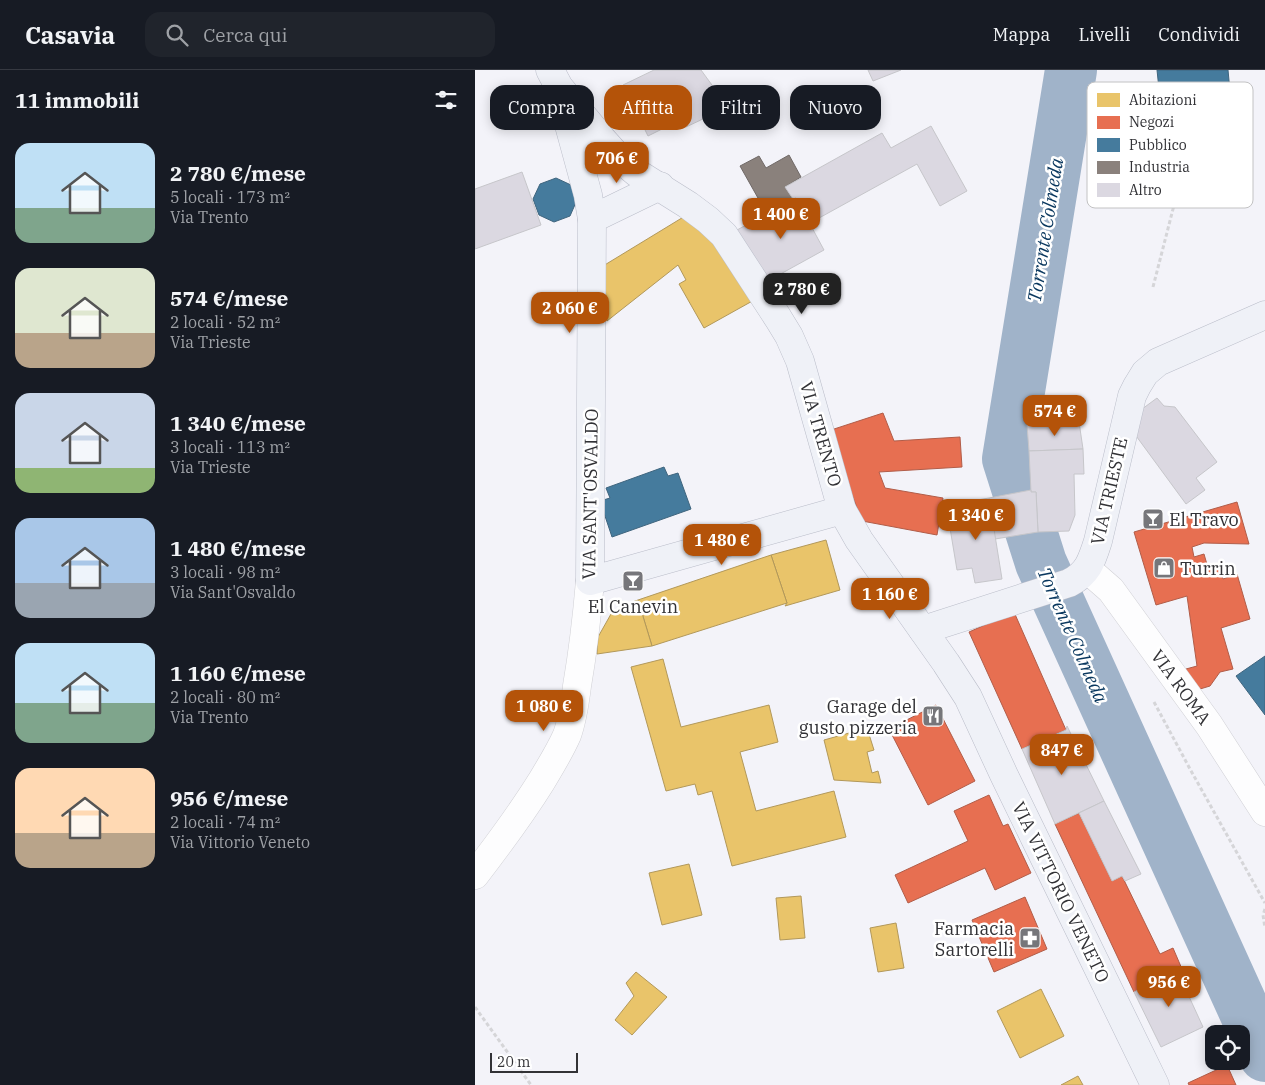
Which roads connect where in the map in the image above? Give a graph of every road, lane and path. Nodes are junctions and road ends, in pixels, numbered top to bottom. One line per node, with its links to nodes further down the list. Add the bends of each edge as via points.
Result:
1 (554, 78): 2 (main road, VIA TRENTO, via 619,158); 4 (main road, VIA SANT'OSVALDO, via 589,195)
2 (659, 186): 4 (main road); 7 (main road, VIA TRENTO, via 708,220 723,235 789,336 800,361)
3 (1173, 208): 5 (path)
4 (592, 219): 9 (main road, VIA SANT'OSVALDO)
5 (1153, 287)
6 (1265, 315): 8 (main road, VIA TRIESTE, via 1176,353 1145,373 1132,396 1094,556)
7 (842, 510): 9 (main road); 10 (main road, VIA TRENTO, via 859,540)
8 (1078, 576): 10 (main road); 13 (street, VIA ROMA, via 1111,590 1209,725)
9 (590, 580): 14 (street, VIA SANT'OSVALDO, via 583,654 567,734 532,796)
10 (923, 630): 11 (main road, VIA TRENTO)
11 (968, 697): 20 (main road, VIA VITTORIO VENETO)
12 (1152, 699): 15 (path)
13 (1265, 812)
14 (475, 875)
15 (1265, 903)
16 (1265, 909): 17 (path)
17 (1265, 928)
18 (475, 1007): 19 (path)
19 (531, 1085)
20 (1155, 1085)

